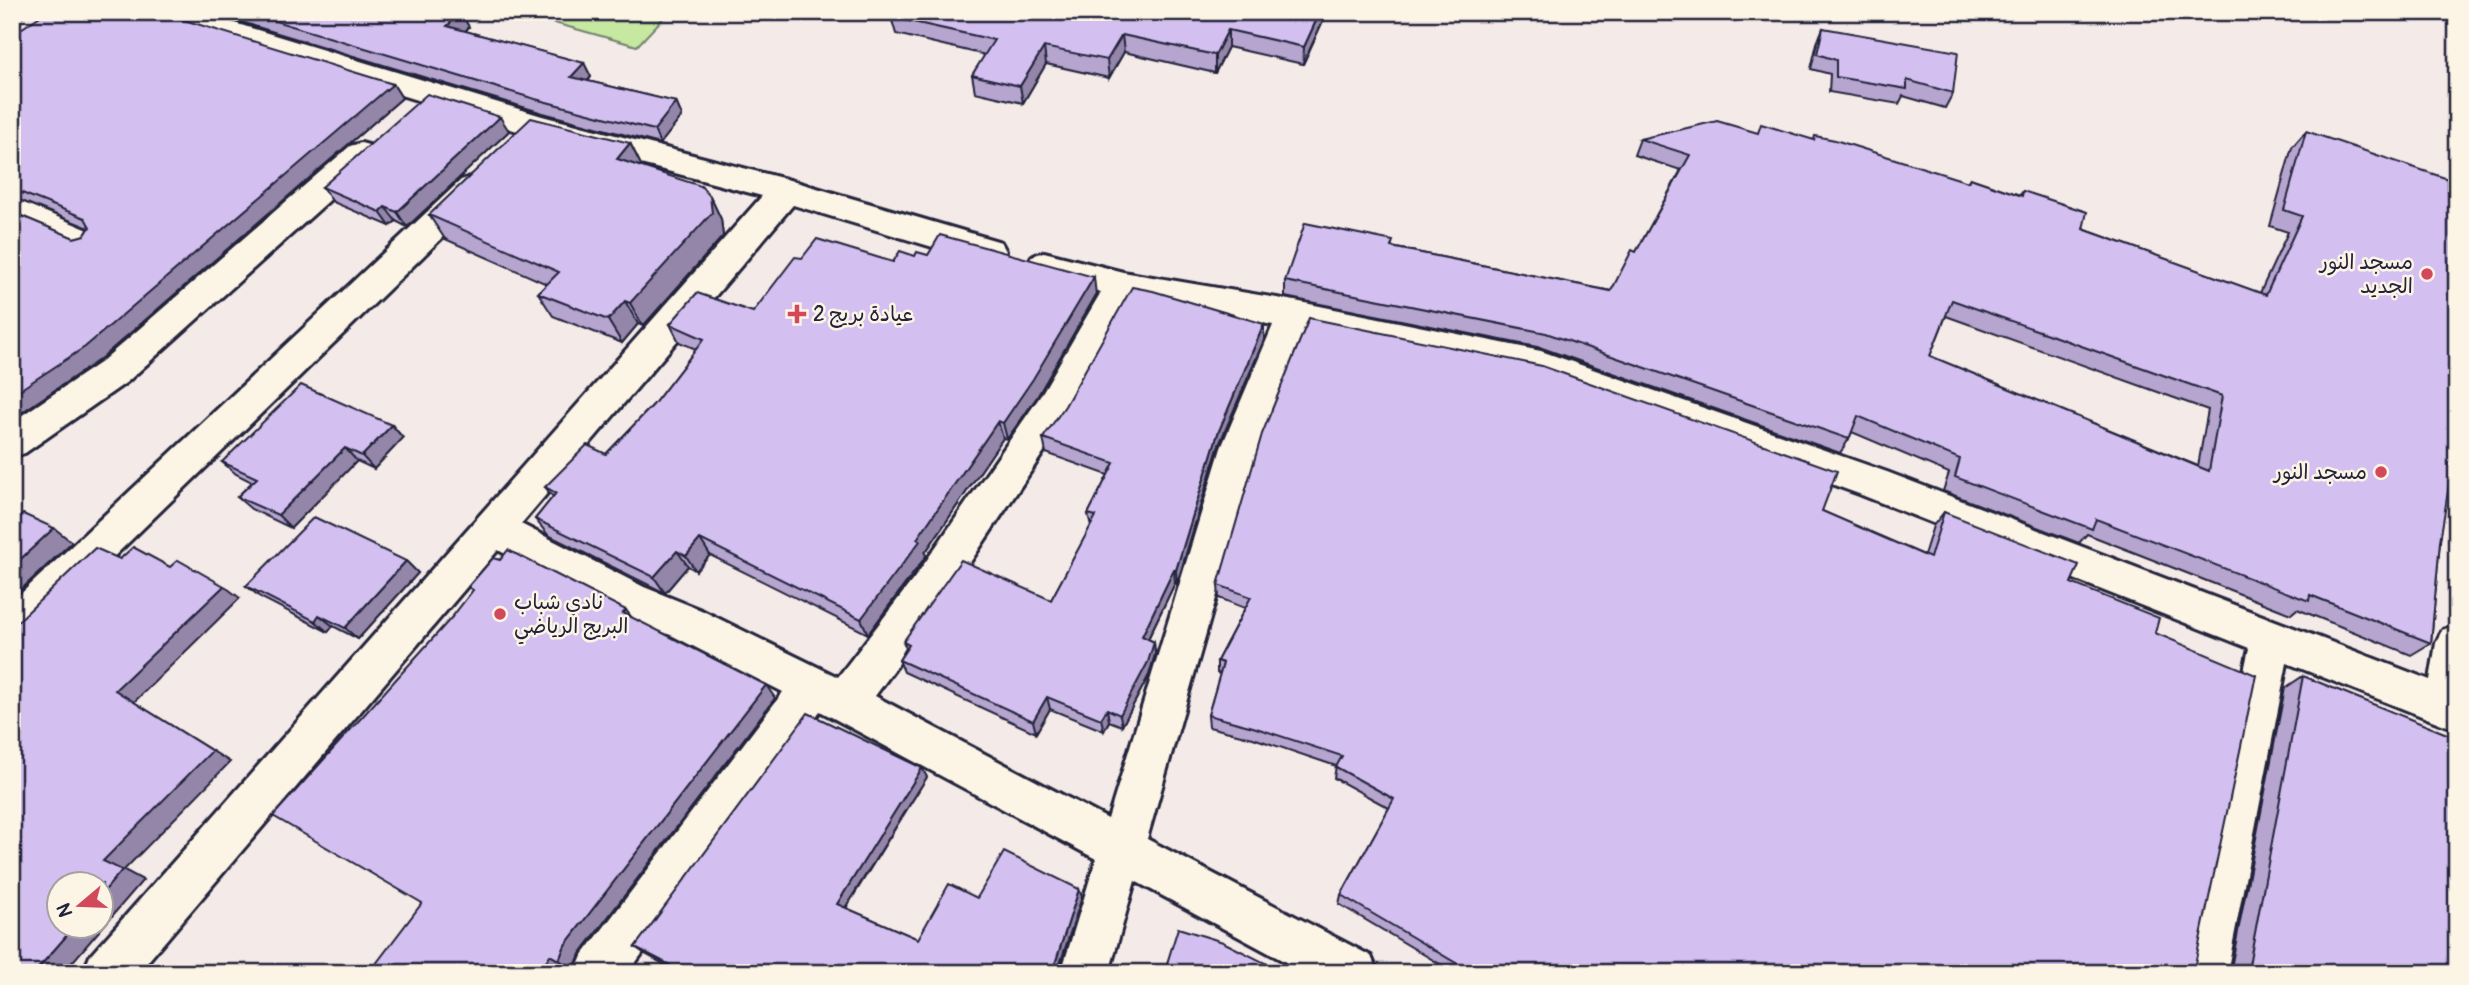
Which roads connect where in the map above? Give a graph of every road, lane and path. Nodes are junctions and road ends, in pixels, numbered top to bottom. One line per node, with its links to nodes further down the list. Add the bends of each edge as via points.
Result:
1 (164, 12): 2 (street)
2 (430, 94): 3 (street); 10 (street, via 114,372)
3 (538, 126): 4 (street); 12 (street)
4 (786, 191): 8 (street); 11 (street)
5 (12, 207): 6 (lane)
6 (89, 240)
7 (421, 248): 12 (lane)
8 (1123, 285): 9 (street); 15 (street, via 1052,409 929,590)
9 (1295, 315): 13 (street, via 1541,365 1873,483); 17 (street, via 1240,448)
10 (12, 442)
11 (492, 528): 15 (street, via 630,600 687,622); 18 (street)
12 (12, 631)
13 (2272, 636): 16 (street); 22 (street)
14 (2457, 643): 16 (street)
15 (829, 694): 17 (street); 19 (street)
16 (2452, 708)
17 (1121, 850): 20 (street); 21 (street)
18 (107, 973)
19 (599, 973)
20 (1085, 973)
21 (1354, 973)
22 (2203, 973)

